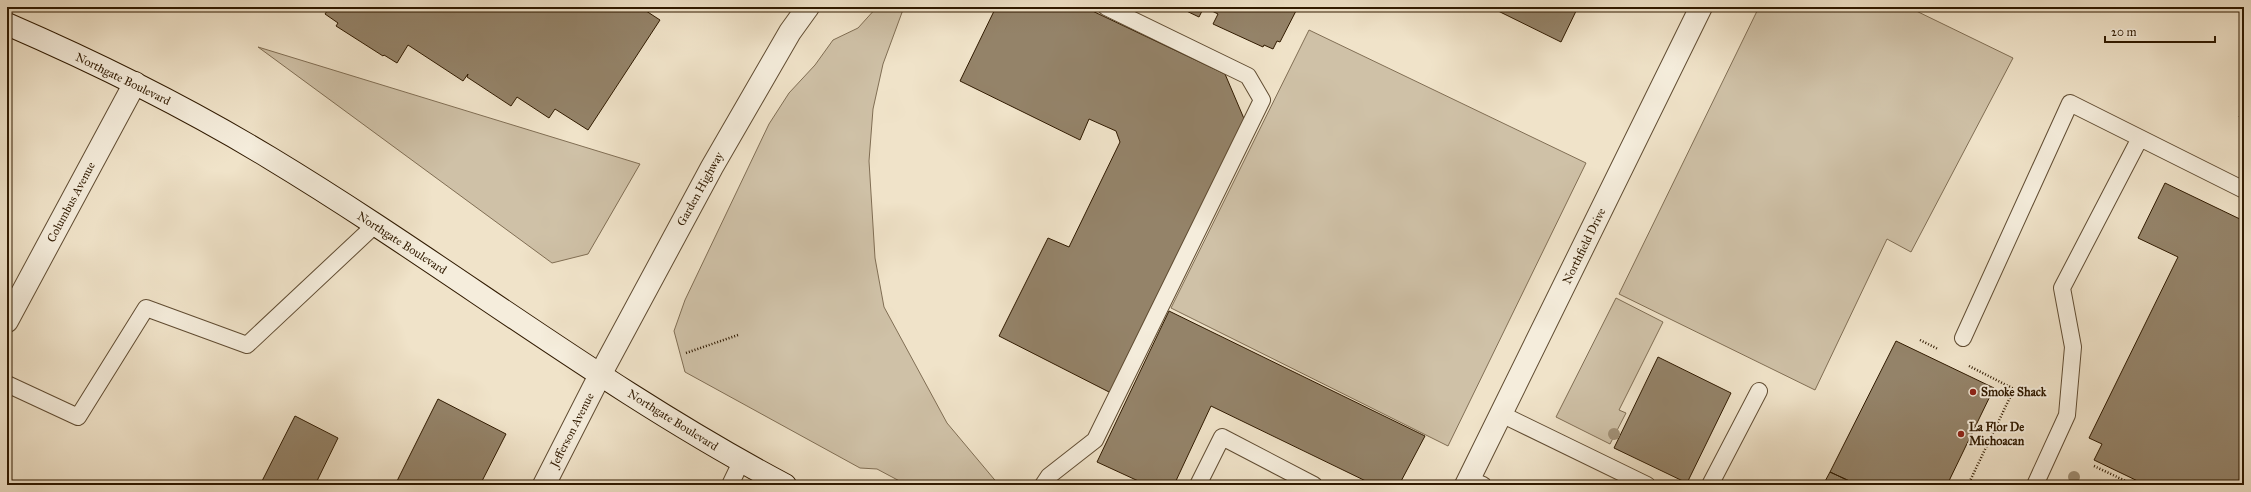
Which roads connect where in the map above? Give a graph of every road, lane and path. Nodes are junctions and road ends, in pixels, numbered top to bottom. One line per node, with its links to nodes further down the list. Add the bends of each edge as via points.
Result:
1 (808, 7): 16 (street, Garden Highway, via 790,32 712,167)
2 (1106, 7): 26 (lane, via 1248,76 1262,100 1096,440 1049,476)
3 (1701, 7): 19 (street, Northfield Drive)
4 (7, 24): 5 (street, Northgate Boulevard)
5 (135, 83): 8 (street, Northgate Boulevard, via 270,158); 9 (street, Columbus Avenue)
6 (2140, 138): 7 (lane); 11 (lane, via 2070,103); 32 (lane, via 2062,288 2073,347 2068,415)
7 (2244, 190)
8 (375, 225): 16 (street, Northgate Boulevard); 17 (lane, via 247,345 146,308 78,417)
9 (7, 321)
10 (738, 335): 14 (path)
11 (1963, 338)
12 (1920, 340): 13 (path)
13 (1940, 351)
14 (686, 353)
15 (1967, 365): 31 (path, via 2014,389)
16 (600, 375): 20 (street, Northgate Boulevard); 23 (street, Jefferson Avenue)
17 (7, 384)
18 (1759, 391): 30 (lane)
19 (1501, 414): 22 (street, Northfield Drive); 29 (lane)
20 (741, 462): 24 (lane); 25 (street, Northgate Boulevard)
21 (2094, 466): 33 (path)
22 (1473, 483)
23 (544, 485)
24 (730, 485)
25 (785, 485)
26 (1043, 485)
27 (1198, 485): 28 (lane, via 1222,437)
28 (1314, 485)
29 (1647, 485)
30 (1710, 485)
31 (1968, 485)
32 (2035, 485)
33 (2134, 485)

